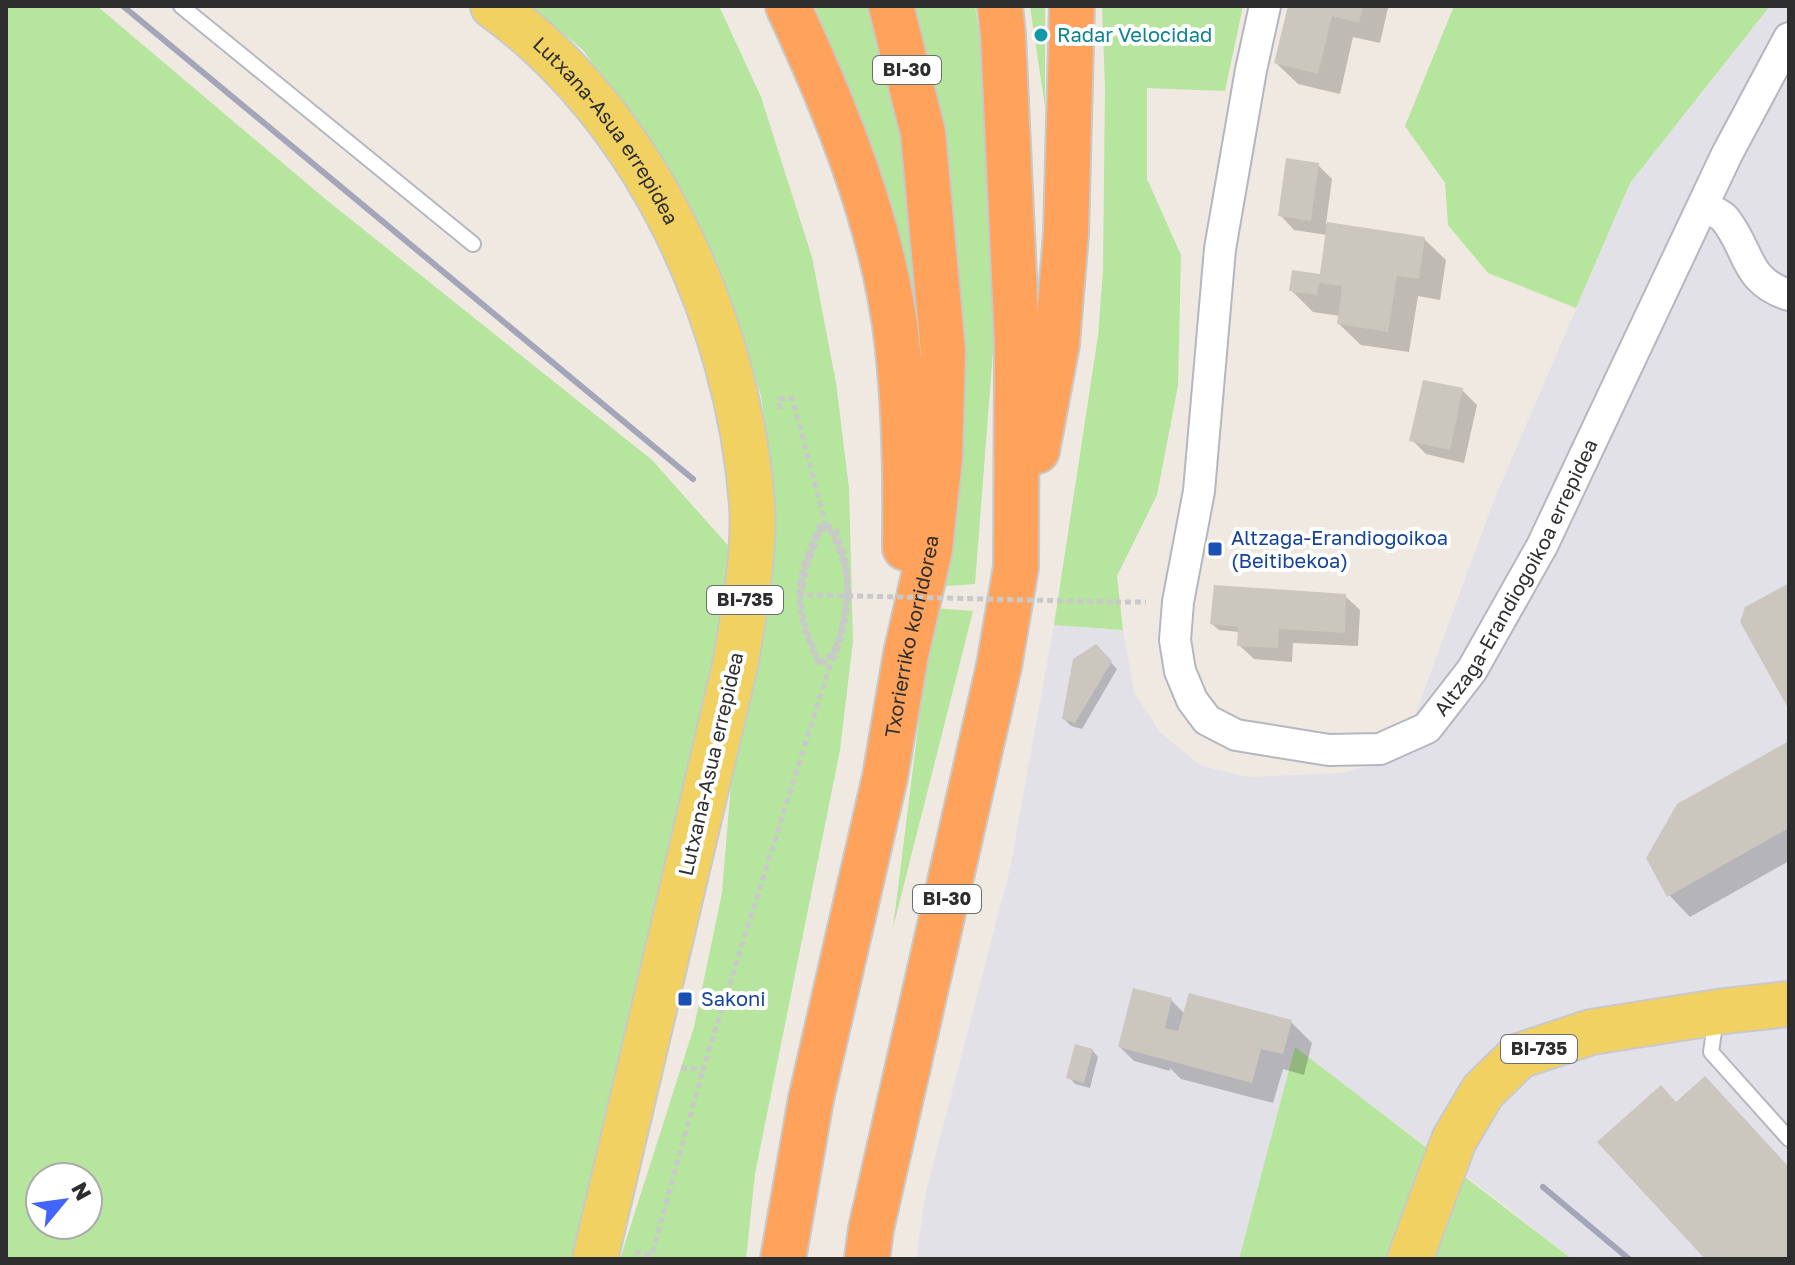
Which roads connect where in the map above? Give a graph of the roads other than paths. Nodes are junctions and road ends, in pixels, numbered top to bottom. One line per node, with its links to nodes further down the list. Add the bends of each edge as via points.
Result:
1 (181, 6): 11 (lane)
2 (493, 6): 19 (main road, Lutxana-Asua errepidea / BI-735, via 524,28 584,87 636,160 672,223 700,282 729,367 752,507 750,570 736,661)
3 (760, 6): 13 (highway, via 804,103 858,259)
4 (788, 6): 13 (highway, via 857,177 882,263 897,338)
5 (891, 6): 15 (highway, Txorierriko korridorea / BI-30, via 923,133 943,351 930,549)
6 (1000, 6): 14 (highway, BI-30, via 1017,343)
7 (1072, 6): 14 (highway, via 1066,234 1057,344)
8 (1265, 6): 10 (street, Altzaga-Erandiogoikoa errepidea, via 1220,249 1199,491 1175,640 1192,700 1207,720 1236,735 1329,750 1380,749 1427,728 1472,670 1542,546)
9 (1789, 38): 10 (street, Altzaga-Erandiogoikoa errepidea)
10 (1704, 206): 12 (street, via 1724,217 1750,266 1772,290)
11 (473, 244)
12 (1789, 295)
13 (906, 496): 15 (highway)
14 (1016, 567): 21 (highway, BI-30, via 993,695)
15 (906, 654): 20 (highway, Txorierriko korridorea / BI-30, via 885,777 811,1099)
16 (1789, 1004): 17 (main road, BI-735)
17 (1717, 1012): 18 (lane, via 1711,1052); 22 (main road, BI-735, via 1591,1032 1519,1056 1483,1091 1454,1140)
18 (1789, 1139)
19 (595, 1259)
20 (783, 1259)
21 (867, 1259)
22 (1410, 1259)

